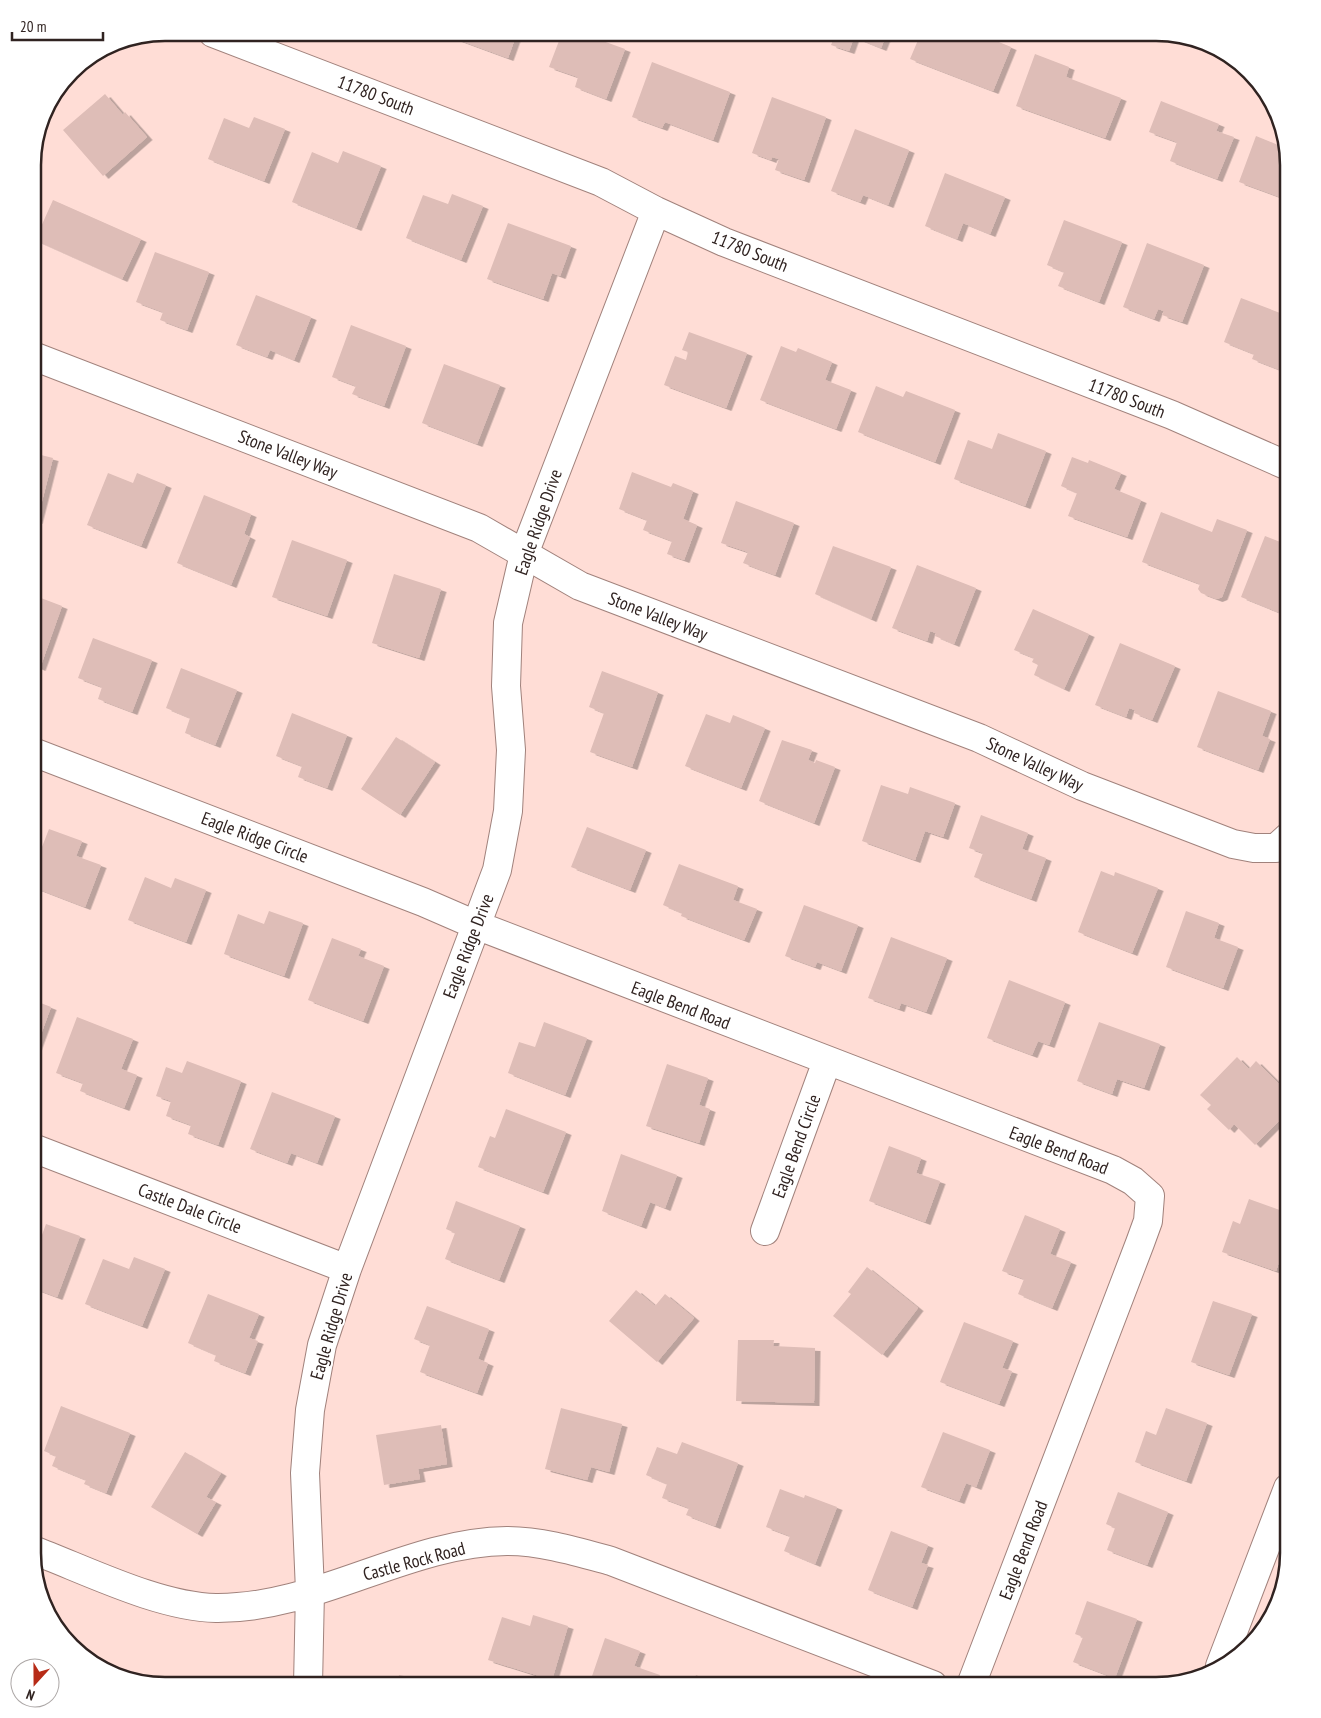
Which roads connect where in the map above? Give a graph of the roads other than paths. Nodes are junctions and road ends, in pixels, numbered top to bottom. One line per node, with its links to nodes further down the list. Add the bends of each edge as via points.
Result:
1 (236, 41): 2 (street, 11780 South, via 601,182)
2 (656, 211): 4 (street, 11780 South, via 724,242 1172,415); 5 (street, Eagle Ridge Drive)
3 (42, 359): 5 (street, Stone Valley Way, via 479,528)
4 (1280, 462)
5 (524, 554): 7 (street, Stone Valley Way, via 580,586 979,738 1082,786 1232,844 1254,848 1276,848); 8 (street, Eagle Ridge Drive, via 508,624 506,686 511,750 508,811 497,870)
6 (42, 755): 8 (street, Eagle Ridge Circle)
7 (1280, 844)
8 (476, 925): 9 (street, Eagle Bend Road); 12 (street, Eagle Ridge Drive)
9 (827, 1061): 11 (street, Eagle Bend Circle); 19 (street, Eagle Bend Road, via 1113,1170 1150,1196 1148,1221 1140,1244)
10 (41, 1151): 12 (street, Castle Dale Circle)
11 (765, 1231)
12 (347, 1269): 15 (street, Eagle Ridge Drive, via 322,1345 310,1410 305,1473)
13 (1280, 1509): 16 (street)
14 (41, 1553): 15 (street, Castle Rock Road, via 178,1603 215,1608 253,1606)
15 (310, 1591): 17 (street, Eagle Ridge Drive); 18 (street, Castle Rock Road, via 454,1547 508,1541 563,1548 611,1561)
16 (1223, 1657)
17 (308, 1677)
18 (910, 1677)
19 (974, 1677)

